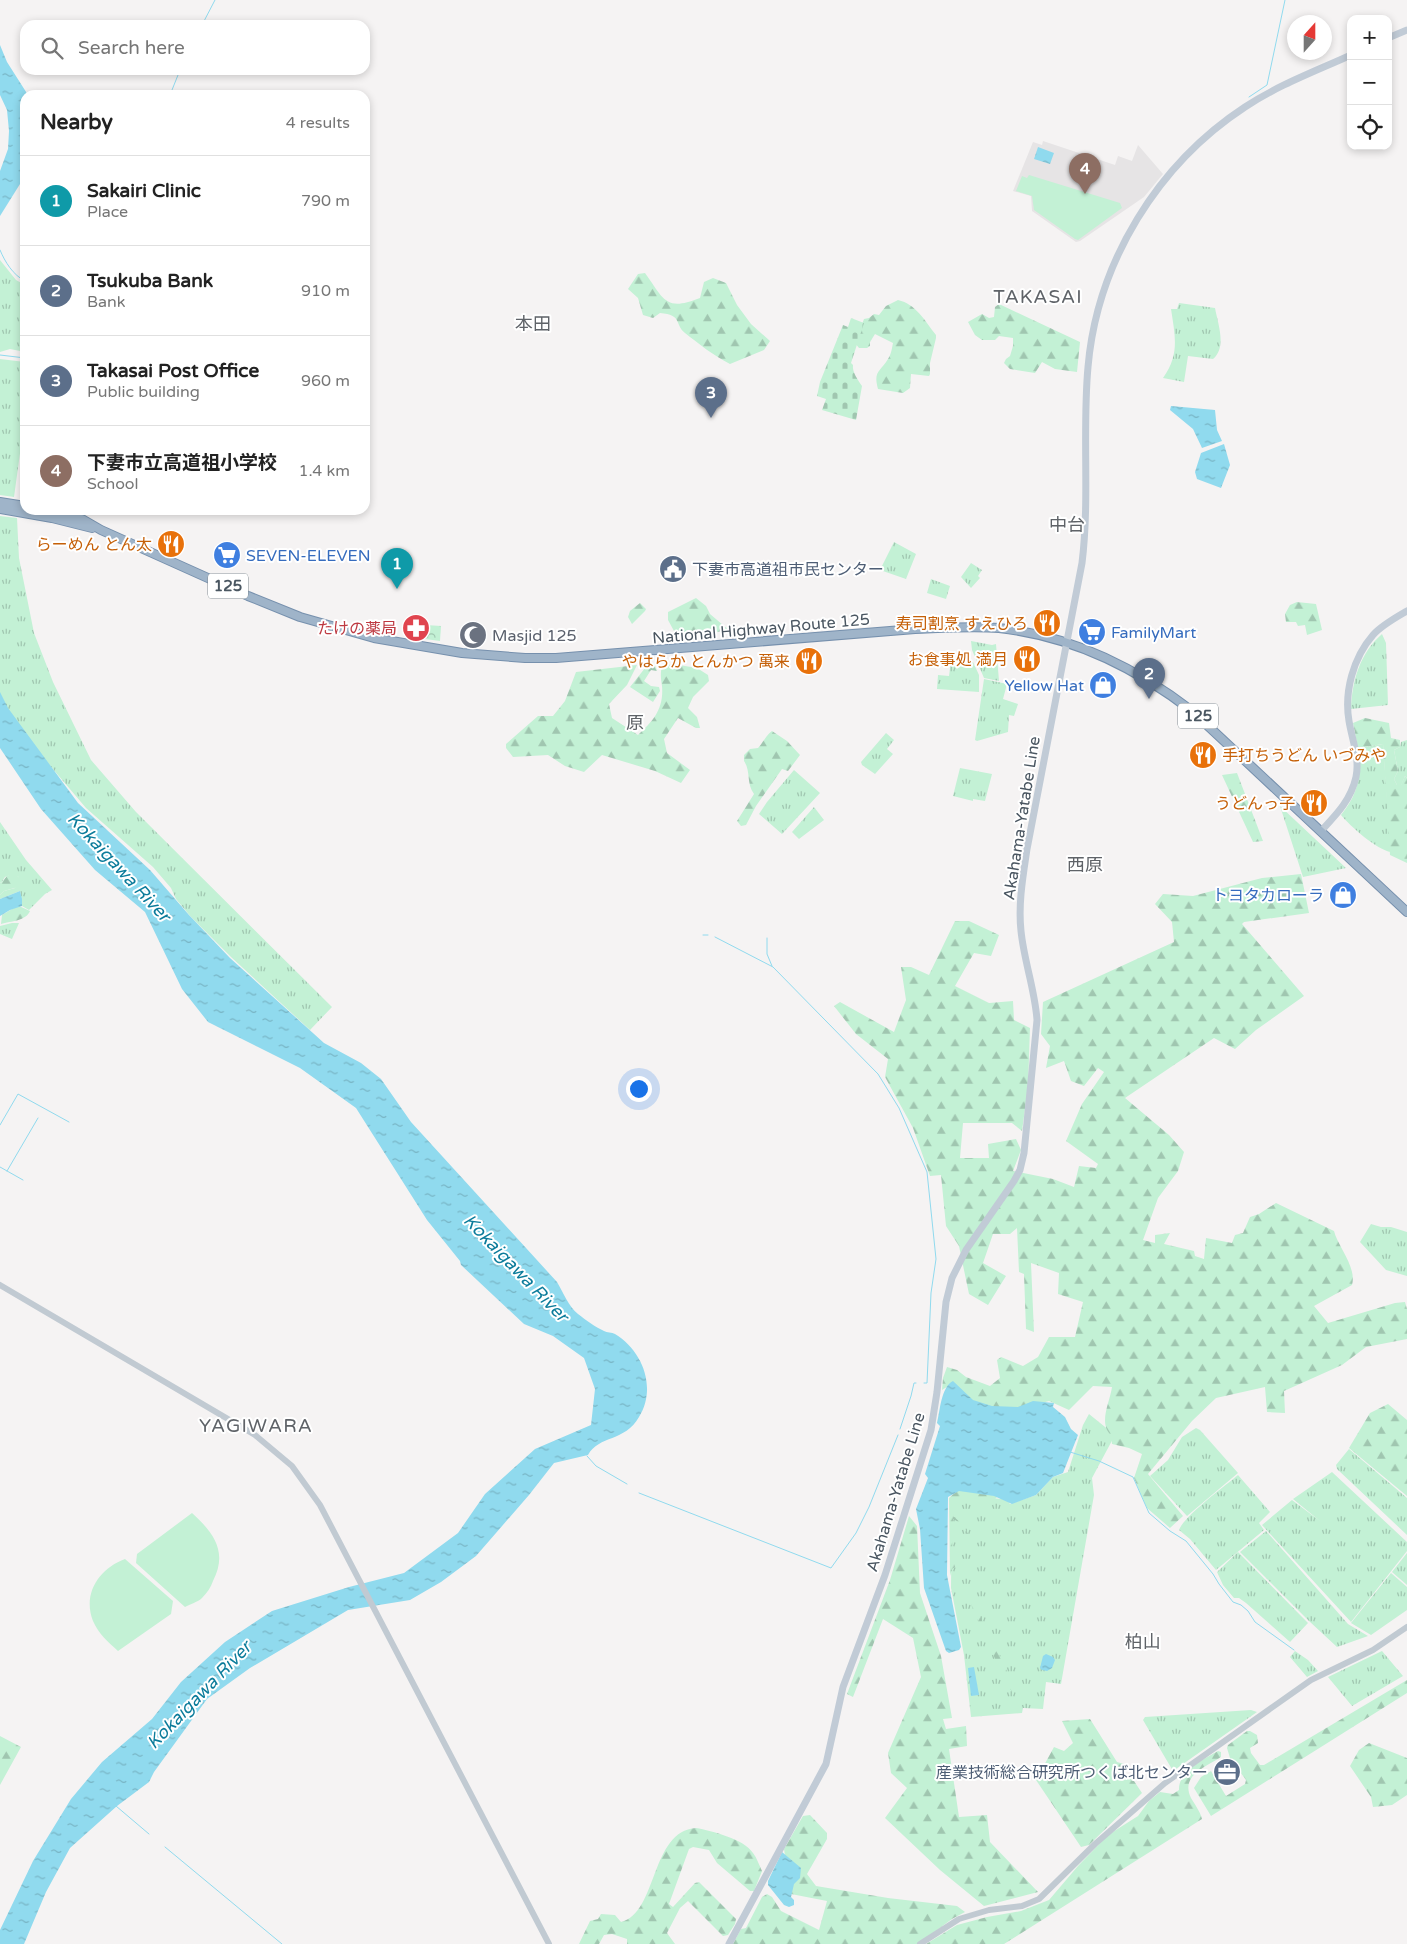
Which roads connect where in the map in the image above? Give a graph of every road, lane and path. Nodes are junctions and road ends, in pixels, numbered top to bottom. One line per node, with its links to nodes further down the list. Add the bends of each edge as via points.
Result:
1 (1407, 30): 2 (main road)
2 (1392, 36)
3 (1347, 57): 12 (main road, Akahama-Yatabe Line, via 1259,98 1203,139 1157,189 1118,253 1098,311 1089,355 1085,537)
4 (0, 502): 5 (highway, National Highway Route 125 / 125)
5 (20, 507)
6 (20, 508): 7 (highway, National Highway Route 125 / 125)
7 (0, 509)
8 (48, 515): 10 (highway, National Highway Route 125 / 125)
9 (66, 515): 10 (highway, National Highway Route 125 / 125, via 82,519)
10 (101, 530): 12 (highway, National Highway Route 125 / 125, via 306,619 374,638 462,653 556,658 958,627 1018,631)
11 (1407, 610): 13 (main road, via 1373,636 1354,667 1347,709 1357,763 1355,780 1345,804)
12 (1066, 642): 13 (highway, National Highway Route 125 / 125, via 1124,666 1176,698); 18 (main road, Akahama-Yatabe Line, via 1021,896 1021,931 1037,1020 1022,1162 1014,1181 966,1250 952,1278 946,1302 931,1430 885,1575 845,1681 826,1764)
13 (1321, 831): 14 (highway, National Highway Route 125 / 125)
14 (1407, 912)
15 (0, 1285): 17 (street, via 255,1435 285,1460 306,1484 320,1505)
16 (1407, 1627): 19 (street, via 1373,1650 1311,1680 1165,1783 1039,1898 1022,1906 989,1910 959,1919)
17 (550, 1944)
18 (729, 1944)
19 (920, 1944)

